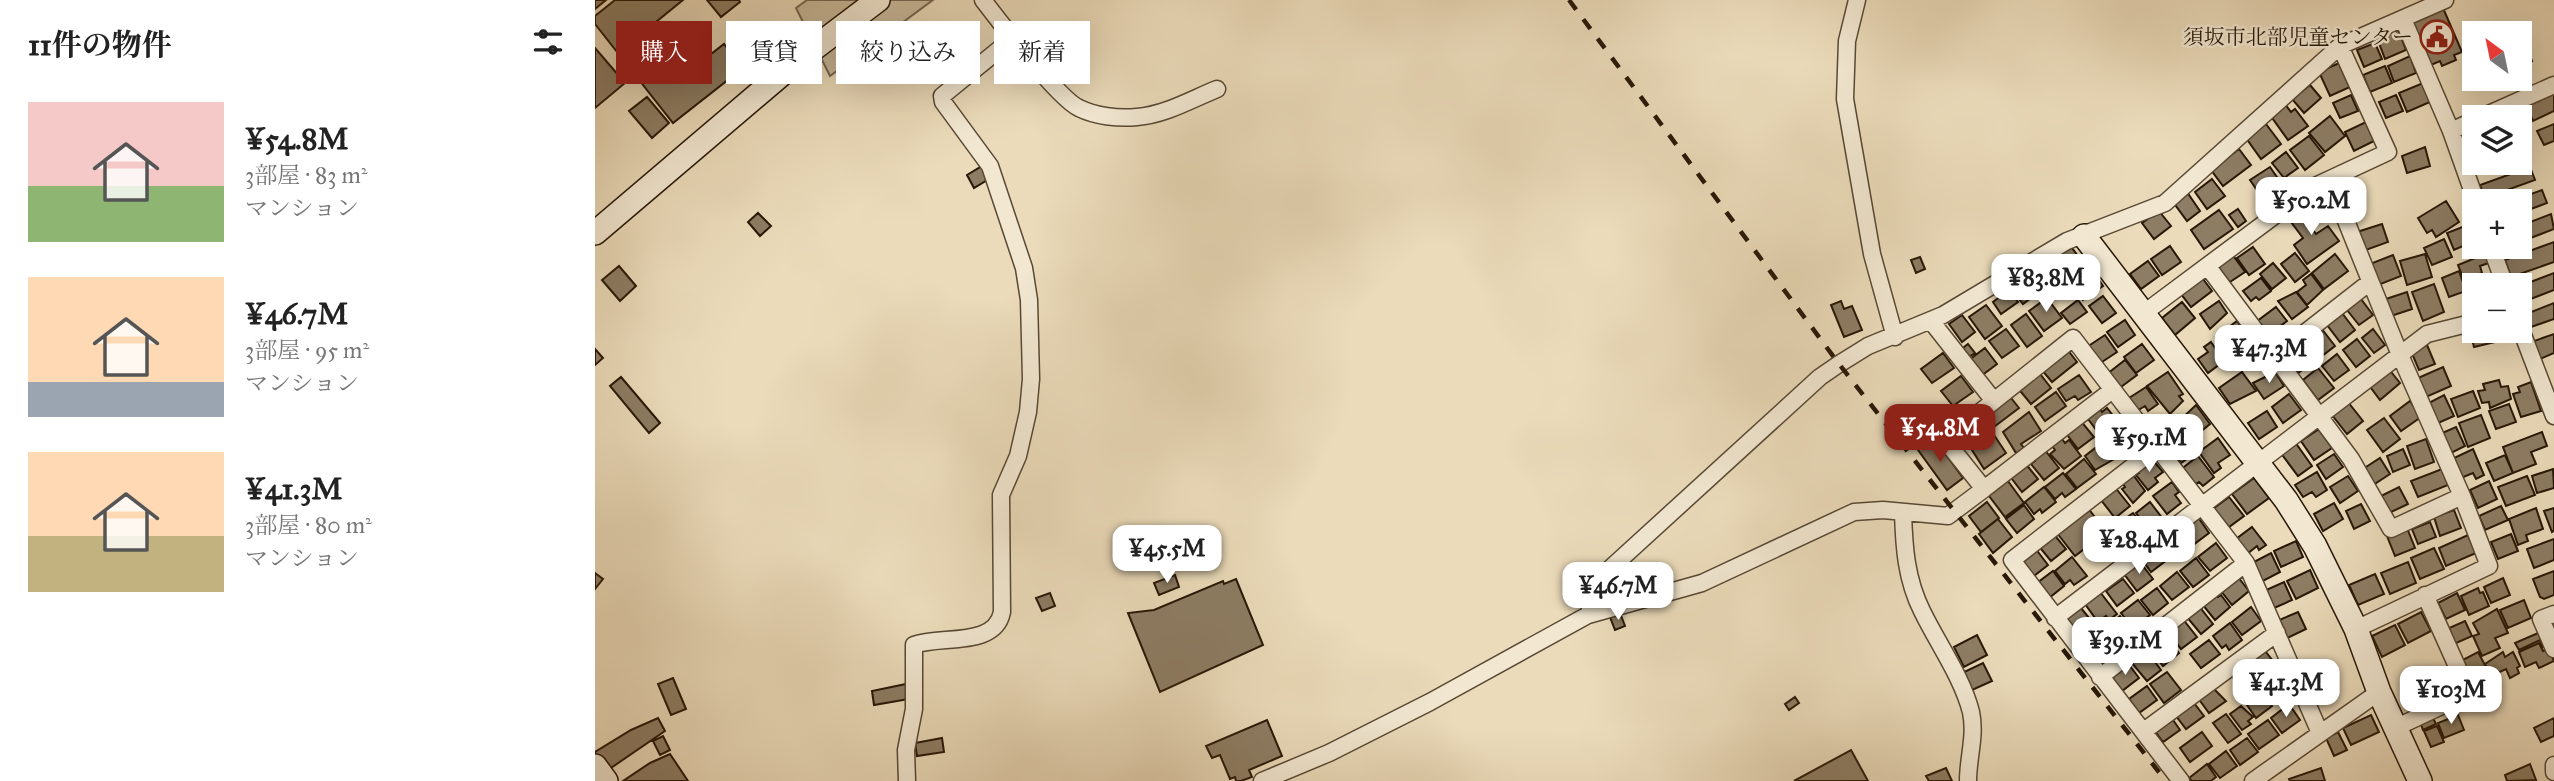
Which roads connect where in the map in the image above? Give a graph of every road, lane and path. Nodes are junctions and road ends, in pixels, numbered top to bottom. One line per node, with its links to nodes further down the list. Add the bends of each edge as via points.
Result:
1 (879, 0): 17 (street, via 796,62)
2 (983, 0): 6 (street)
3 (1857, 0): 24 (street, via 1847,41 1845,99 1872,254)
4 (2445, 0): 5 (street)
5 (2403, 19): 7 (street); 14 (street)
6 (1000, 21)
7 (2340, 46): 15 (street, via 2388,152); 18 (street, via 2165,203)
8 (994, 54): 56 (street, via 942,96 993,174 1024,268 1029,300 1028,412 1018,456 1002,495 1000,624 990,632 913,645 914,709 905,762)
9 (1054, 84): 11 (street, via 1076,108 1102,116 1161,112)
10 (2554, 85): 12 (street)
11 (1217, 89)
12 (2509, 105)
13 (2462, 126): 14 (street)
14 (2451, 131): 16 (street)
15 (2330, 181): 19 (street, via 2312,187); 20 (street)
16 (2472, 189)
17 (595, 233)
18 (2084, 236): 21 (street); 22 (street, via 2067,241)
19 (2208, 267): 21 (street); 27 (street)
20 (2370, 282): 26 (street); 27 (street)
21 (2144, 313): 34 (street)
22 (1930, 321): 24 (street); 30 (street)
23 (2462, 325): 26 (street, via 2427,334)
24 (1895, 337): 42 (street, via 1868,346 1811,386 1602,576)
25 (2529, 343): 28 (street)
26 (2400, 355): 32 (street); 36 (street)
27 (2274, 357): 32 (street)
28 (2547, 377): 31 (street)
29 (2111, 391): 30 (street, via 2073,338); 33 (street); 35 (street)
30 (1994, 401): 35 (street, via 1945,440)
31 (2554, 416)
32 (2320, 417): 34 (street); 36 (street, via 2351,459 2391,529)
33 (2155, 449): 37 (street); 43 (street, via 2012,561)
34 (2259, 464): 37 (street); 44 (street, via 2315,545)
35 (1984, 489): 38 (street, via 1948,516)
36 (2462, 496): 40 (street, via 2490,566)
37 (2202, 507): 39 (street); 43 (street)
38 (1903, 512): 42 (street, via 1854,512 1702,583); 58 (street, via 1905,563 1921,609 1970,710 1975,734)
39 (2246, 564): 45 (street); 47 (street)
40 (2425, 595): 44 (street); 49 (street, via 2469,692)
41 (2554, 614): 46 (street, via 2541,619)
42 (1588, 615): 57 (street, via 1430,702)
43 (2055, 618): 47 (street)
44 (2356, 629): 48 (street)
45 (2277, 633): 50 (street); 51 (street)
46 (2554, 649)
47 (2100, 677): 50 (street)
48 (2379, 692): 49 (street); 51 (street)
49 (2397, 727): 61 (street)
50 (2144, 731): 59 (street)
51 (2320, 733): 60 (street)
52 (2554, 765): 54 (street)
53 (595, 766): 55 (street)
54 (2554, 772)
55 (606, 781)
56 (907, 781)
57 (1262, 781)
58 (1968, 781)
59 (2181, 781)
60 (2253, 781)
61 (2420, 781)

